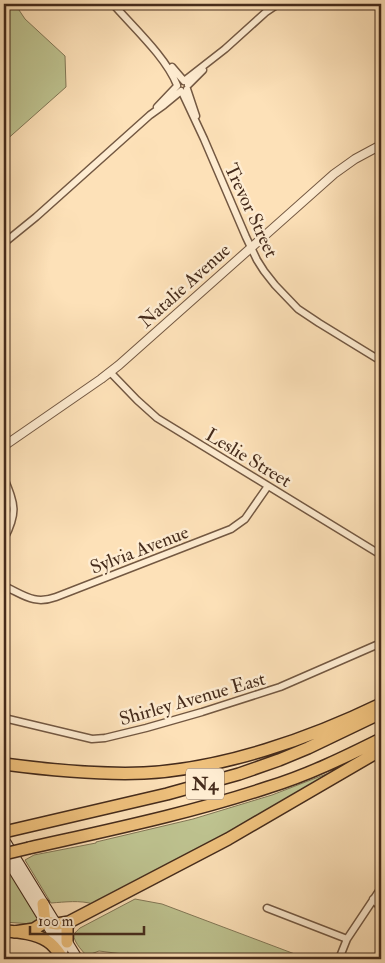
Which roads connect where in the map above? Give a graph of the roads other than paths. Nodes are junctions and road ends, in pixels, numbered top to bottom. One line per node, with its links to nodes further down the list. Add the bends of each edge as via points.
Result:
1 (113, 4): 3 (street, Trevor Street, via 170,65)
2 (278, 4): 3 (street)
3 (183, 86): 5 (street, via 174,98); 6 (street, Trevor Street)
4 (381, 145): 6 (street, Natalie Avenue, via 334,174)
5 (4, 243)
6 (251, 248): 7 (street, Trevor Street, via 272,281 298,309); 8 (street, Natalie Avenue)
7 (381, 361)
8 (110, 372): 9 (street, Natalie Avenue); 11 (street, Leslie Street, via 157,418)
9 (4, 446)
10 (4, 478): 12 (street, via 14,511)
11 (268, 486): 13 (street, Leslie Street); 14 (street, Sylvia Avenue, via 245,519 231,529 56,597 38,601)
12 (4, 539)
13 (381, 555)
14 (4, 586)
15 (381, 643): 18 (street, Shirley Avenue East, via 280,687 178,720 98,740)
16 (381, 704): 21 (highway, via 266,749 189,768 112,774)
17 (381, 713): 22 (highway, N4, via 308,748 239,774)
18 (4, 718)
19 (381, 739): 24 (highway, N4, bridge, via 316,770 269,787 176,814)
20 (381, 750): 31 (highway, via 228,839)
21 (4, 764)
22 (4, 832)
23 (4, 839): 27 (main road)
24 (4, 854): 30 (main road)
25 (381, 888): 26 (street)
26 (373, 899): 29 (street); 34 (street)
27 (43, 904): 30 (highway); 32 (main road)
28 (267, 908): 34 (street)
29 (381, 908)
30 (45, 922): 32 (highway); 33 (highway, via 34,929); 37 (main road)
31 (69, 922): 32 (highway); 35 (highway)
32 (57, 924): 35 (main road)
33 (9, 932): 36 (highway, via 33,935 47,941)
34 (347, 939): 39 (street)
35 (67, 942): 38 (main road)
36 (63, 959)
37 (68, 959)
38 (78, 959)
39 (339, 959)

